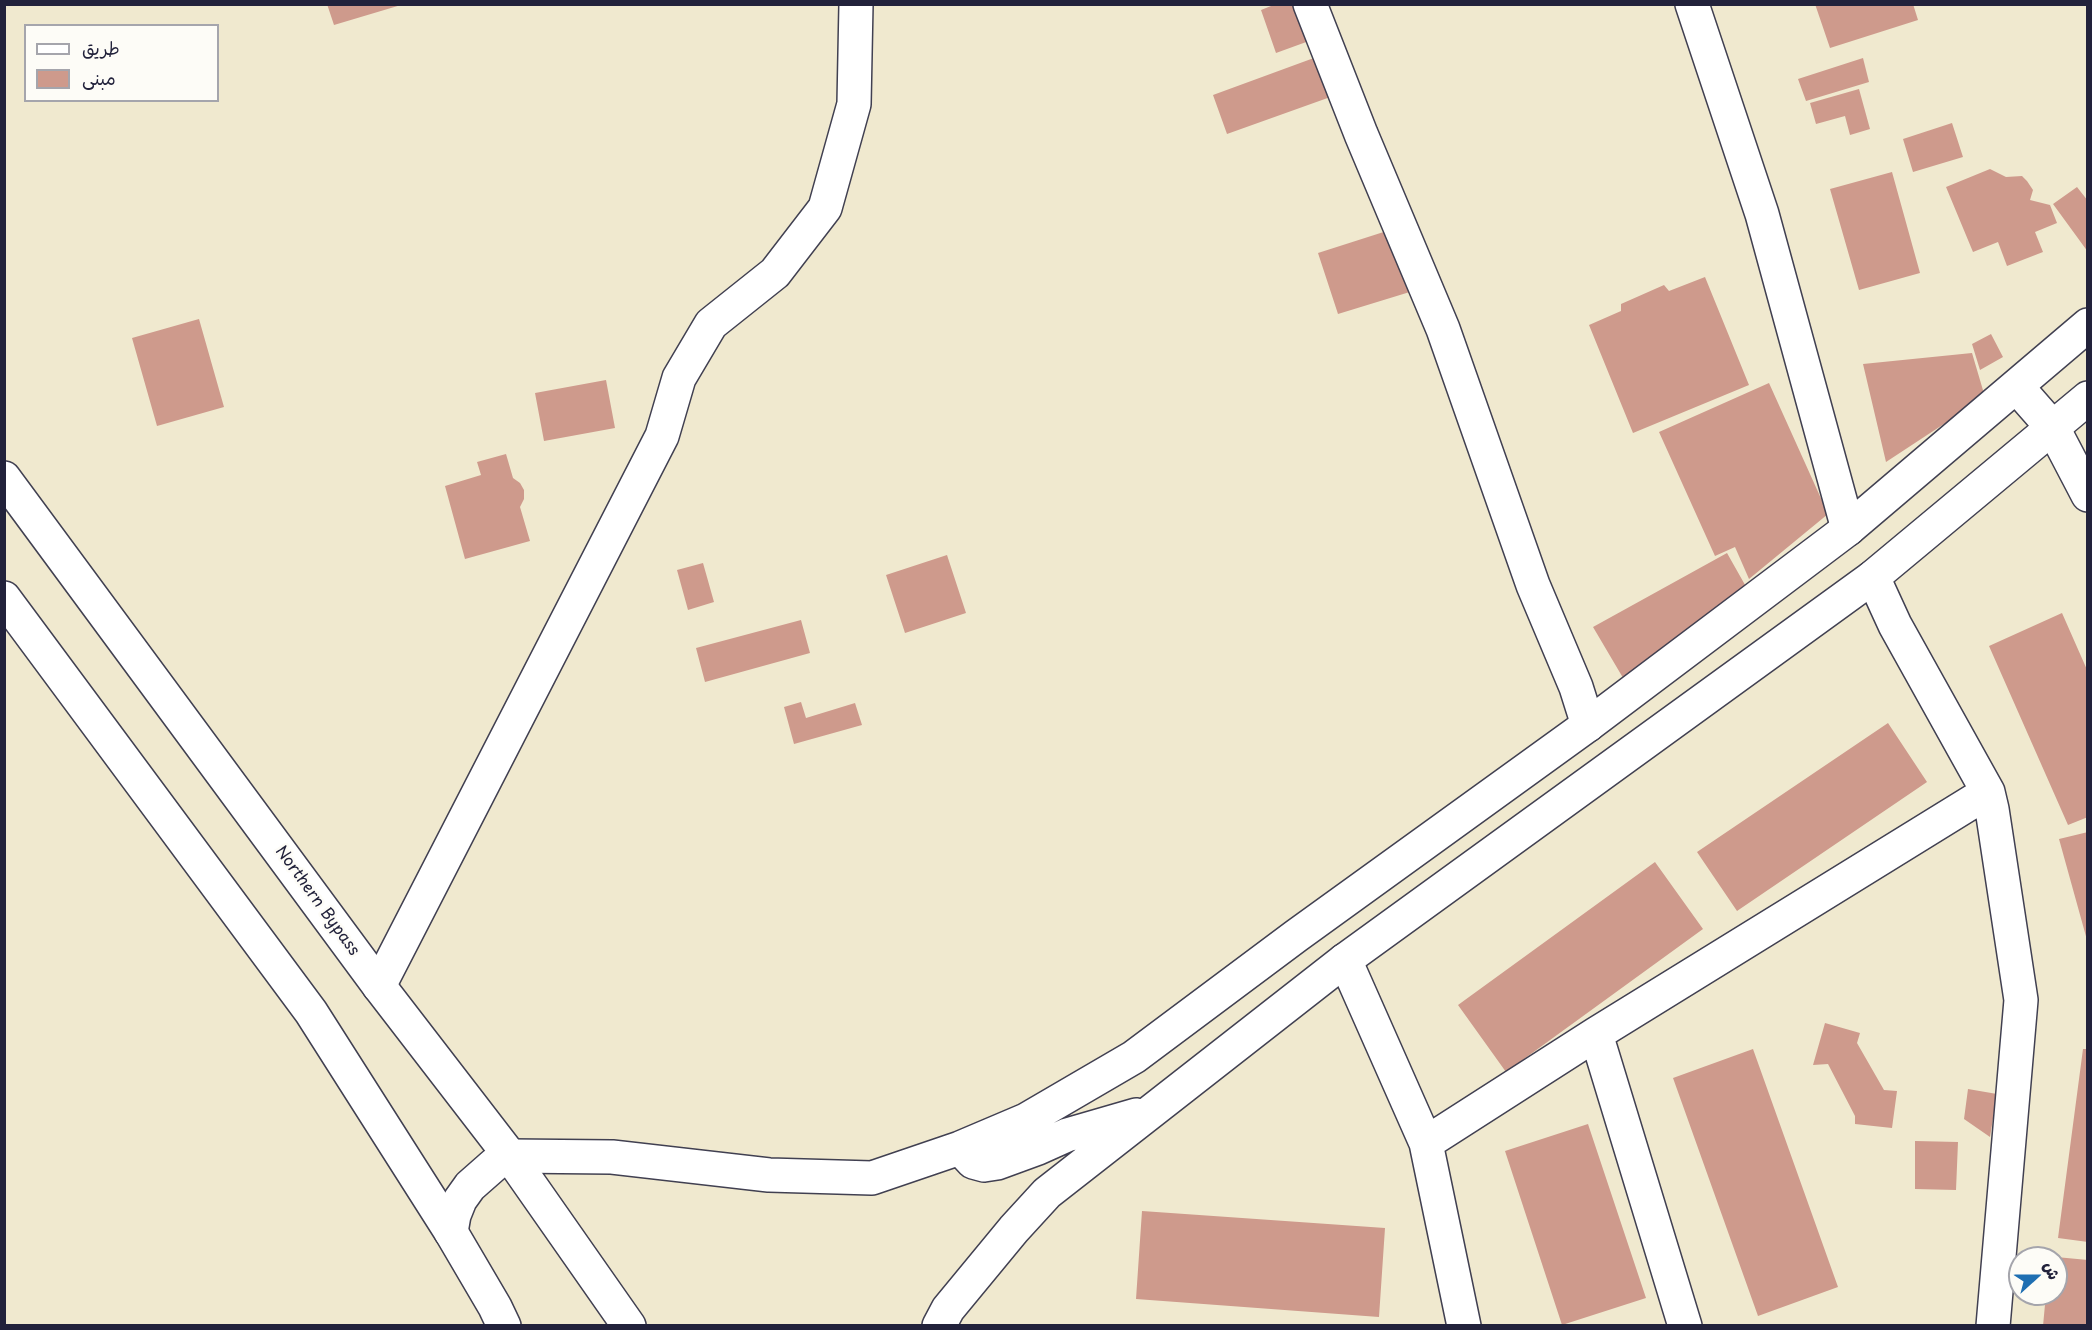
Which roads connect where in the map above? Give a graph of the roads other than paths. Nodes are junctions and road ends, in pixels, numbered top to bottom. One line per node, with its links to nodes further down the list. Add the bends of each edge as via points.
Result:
1 (856, 4): 16 (main road, via 854,104 825,208 775,273 711,324 679,378 662,436)
2 (1310, 4): 13 (main road, via 1443,329 1533,585)
3 (1692, 4): 10 (main road, via 1762,214)
4 (2088, 325): 5 (main road)
5 (2017, 387): 7 (main road); 10 (main road)
6 (2088, 398): 7 (main road)
7 (2053, 428): 9 (main road); 11 (main road)
8 (4, 478): 16 (main road, Northern Bypass)
9 (2088, 495)
10 (1848, 529): 13 (main road)
11 (1873, 577): 14 (main road, via 1895,625); 15 (main road)
12 (4, 598): 22 (main road, via 311,1012)
13 (1588, 725): 20 (main road, via 1134,1058 1026,1120)
14 (1989, 792): 17 (main road); 28 (main road, via 2021,1000)
15 (1345, 960): 18 (main road); 19 (main road)
16 (380, 986): 21 (main road, Northern Bypass)
17 (1596, 1034): 19 (main road); 27 (main road)
18 (1154, 1109): 20 (main road, via 1067,1135 997,1163 974,1162); 25 (main road, via 1047,1193 948,1309)
19 (1426, 1143): 26 (main road)
20 (960, 1148): 21 (main road, via 872,1178 769,1175 612,1157)
21 (510, 1156): 22 (main road, via 470,1186 460,1200); 24 (main road, Northern Bypass)
22 (451, 1232): 23 (main road)
23 (499, 1319)
24 (629, 1326)
25 (939, 1326)
26 (1464, 1326)
27 (1685, 1326)
28 (1993, 1326)

